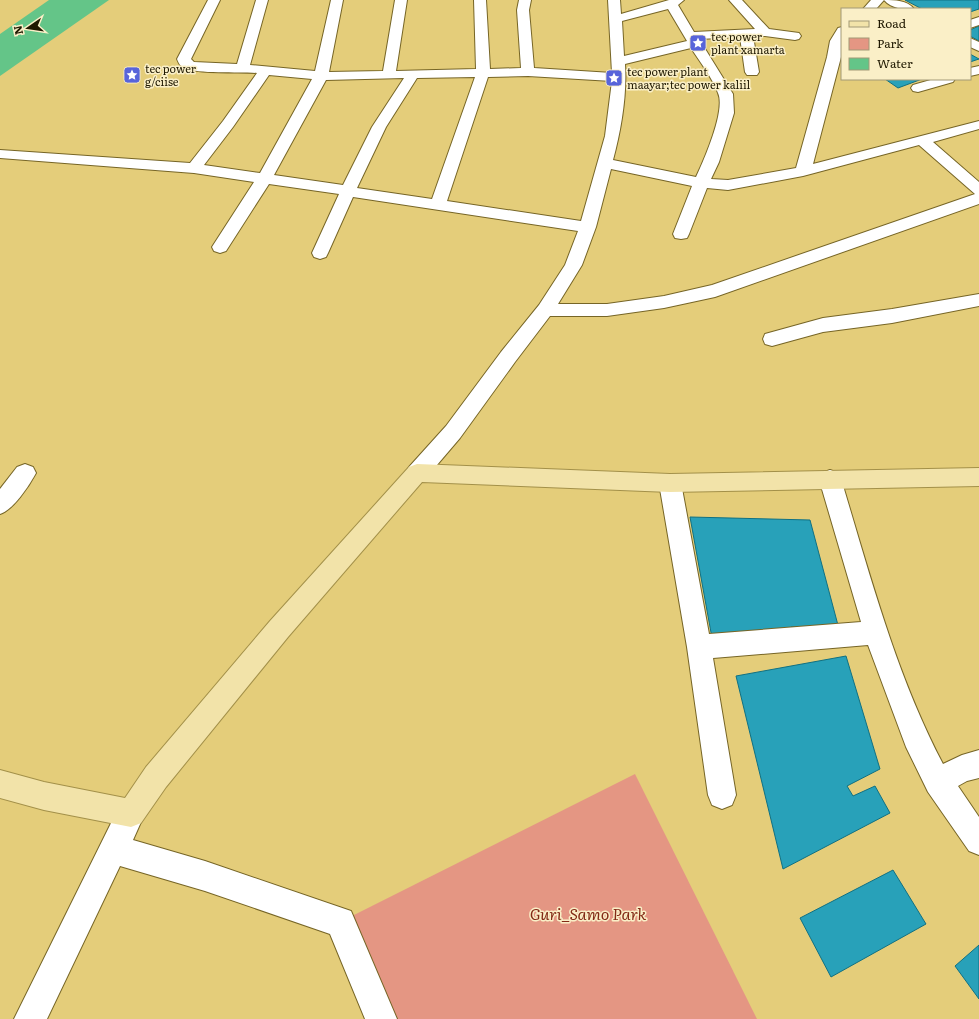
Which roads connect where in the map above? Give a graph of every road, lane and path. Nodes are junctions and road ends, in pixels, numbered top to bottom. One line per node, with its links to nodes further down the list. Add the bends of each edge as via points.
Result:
1 (214, 0): 21 (street, via 184,59 185,63 191,66)
2 (262, 0): 21 (street)
3 (337, 0): 29 (street)
4 (401, 0): 28 (street)
5 (480, 0): 24 (street)
6 (525, 0): 25 (street, via 523,10)
7 (614, 0): 14 (street)
8 (735, 0): 16 (street)
9 (878, 0): 12 (street)
10 (890, 0): 13 (street)
11 (674, 2): 14 (street); 19 (street)
12 (870, 8)
13 (906, 8)
14 (615, 19): 22 (street)
15 (746, 32): 16 (street); 19 (street); 26 (street)
16 (765, 32): 18 (street)
17 (841, 32): 20 (street, via 836,40)
18 (795, 36)
19 (693, 40): 22 (street); 39 (street, via 726,94 727,113 711,162)
20 (838, 57): 37 (street)
21 (242, 68): 23 (street)
22 (618, 70): 25 (street); 35 (street, via 612,136)
23 (265, 71): 29 (street); 36 (street)
24 (483, 72): 25 (street); 27 (street); 43 (street)
25 (528, 72)
26 (752, 72)
27 (414, 73): 28 (street); 41 (street, via 379,127)
28 (389, 75): 29 (street)
29 (321, 76): 38 (street)
30 (945, 80): 31 (street)
31 (918, 88)
32 (979, 125): 33 (street)
33 (922, 140): 37 (street); 40 (street)
34 (0, 154): 36 (street)
35 (605, 164): 39 (street); 44 (street)
36 (194, 168): 38 (street)
37 (803, 171): 39 (street, via 728,185)
38 (264, 179): 41 (street); 46 (street)
39 (701, 183): 45 (street)
40 (979, 190)
41 (348, 191): 43 (street); 47 (street)
42 (979, 198): 49 (street, via 715,290 664,302 607,310)
43 (438, 204): 44 (street)
44 (588, 227): 49 (street, via 573,265)
45 (681, 234)
46 (220, 247)
47 (320, 253)
48 (979, 300): 50 (street, via 892,316 823,325)
49 (545, 310): 52 (street, via 453,432)
50 (772, 339)
51 (25, 473): 56 (street)
52 (416, 473): 55 (main road); 63 (main road, via 279,629 161,771)
53 (979, 477): 54 (main road)
54 (830, 479): 55 (main road); 57 (street)
55 (670, 483): 58 (street)
56 (0, 505)
57 (876, 634): 58 (street); 60 (street, via 915,738)
58 (699, 647): 62 (street)
59 (979, 764): 60 (street, via 962,769)
60 (938, 782): 64 (street)
61 (0, 784): 63 (main road, via 44,796)
62 (722, 795)
63 (131, 813): 65 (street)
64 (979, 841)
65 (113, 849): 66 (street); 67 (street, via 205,876 340,922)
66 (30, 1019)
67 (381, 1019)

